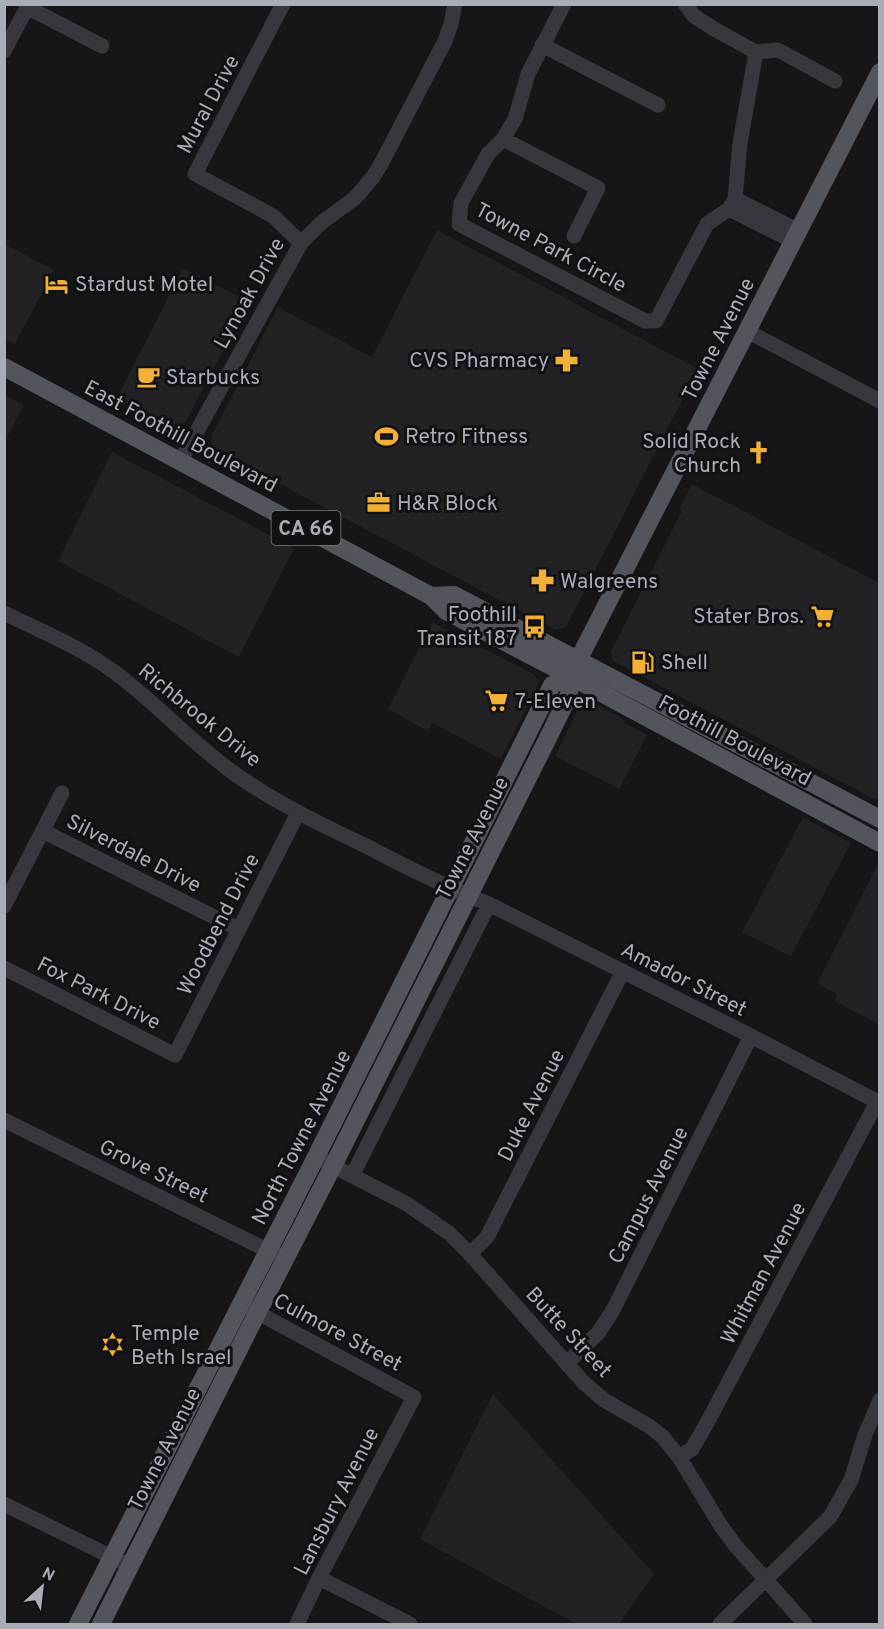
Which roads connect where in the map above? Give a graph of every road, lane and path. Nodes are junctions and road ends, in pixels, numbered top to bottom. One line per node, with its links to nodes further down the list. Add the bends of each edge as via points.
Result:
1 (283, 4): 17 (street, Mural Drive, via 195,174 273,216)
2 (455, 4): 17 (street, Lynoak Drive, via 445,41 377,170 355,198)
3 (564, 4): 6 (street, Towne Park Circle)
4 (685, 4): 9 (street, via 694,16)
5 (28, 6): 7 (street); 8 (street)
6 (542, 45): 12 (street); 13 (street, Towne Park Circle, via 528,74 515,119)
7 (102, 46)
8 (4, 51)
9 (756, 52): 11 (street, via 778,50); 14 (street)
10 (879, 72): 16 (main road, Towne Avenue)
11 (836, 81)
12 (658, 105)
13 (503, 139): 14 (street, Towne Park Circle, via 488,154 461,203 459,224 645,321 656,321 707,224); 15 (street, via 598,188)
14 (732, 204): 16 (street)
15 (574, 236)
16 (796, 236): 18 (main road, Towne Avenue)
17 (301, 243): 21 (street, Lynoak Drive)
18 (747, 331): 20 (street); 23 (main road, Towne Avenue)
19 (4, 367): 21 (main road, East Foothill Boulevard / CA 66)
20 (879, 400)
21 (181, 460): 23 (main road, East Foothill Boulevard / CA 66, via 431,596 454,595)
22 (4, 613): 25 (street, Richbrook Drive, via 92,657 130,684 231,771)
23 (574, 668): 26 (main road, Foothill Boulevard); 28 (main road, Foothill Boulevard); 29 (main road, North Towne Avenue, via 552,685); 30 (main road, Towne Avenue, via 569,694)
24 (62, 793): 27 (street)
25 (298, 813): 29 (street, Richbrook Drive); 33 (street, Woodbend Drive)
26 (879, 819)
27 (42, 831): 32 (street); 33 (street, Silverdale Drive)
28 (879, 843)
29 (450, 889): 30 (street, Richbrook Drive); 40 (main road, North Towne Avenue)
30 (467, 896): 31 (street, Amador Street); 41 (main road, Towne Avenue)
31 (489, 904): 35 (street, Amador Street); 42 (street)
32 (4, 906)
33 (238, 929): 37 (street, Woodbend Drive)
34 (4, 968): 37 (street, Fox Park Drive)
35 (623, 971): 36 (street, Amador Street); 44 (street, Duke Avenue, via 487,1237)
36 (751, 1036): 38 (street, Amador Street); 47 (street, Campus Avenue, via 612,1312 598,1333)
37 (175, 1055)
38 (878, 1102): 50 (street, Whitman Avenue, via 707,1423 692,1449)
39 (4, 1120): 43 (street, Grove Street)
40 (316, 1157): 41 (street, Butte Street); 43 (main road, North Towne Avenue)
41 (333, 1166): 42 (street, Butte Street); 45 (main road, Towne Avenue)
42 (352, 1176): 44 (street, Butte Street, via 407,1204 449,1233)
43 (269, 1251): 45 (street, Grove Street); 46 (main road, North Towne Avenue)
44 (470, 1254): 47 (street, Butte Street)
45 (285, 1259): 46 (main road, Towne Avenue)
46 (249, 1309): 48 (street, Culmore Street); 52 (main road, North Towne Avenue); 53 (main road, Towne Avenue)
47 (567, 1363): 50 (street, Butte Street, via 604,1400 663,1437)
48 (414, 1397): 54 (street, Lansbury Avenue)
49 (879, 1400): 55 (street, via 850,1480 830,1517)
50 (679, 1457): 55 (street, Butte Street, via 721,1526)
51 (4, 1504): 52 (street)
52 (112, 1557): 53 (street); 56 (main road, North Towne Avenue)
53 (130, 1566): 57 (main road, Towne Avenue)
54 (319, 1578): 58 (street, Lansbury Avenue); 59 (street)
55 (766, 1580): 60 (street); 61 (street, Butte Street)
56 (78, 1624)
57 (101, 1624)
58 (297, 1624)
59 (410, 1624)
60 (720, 1624)
61 (805, 1624)

